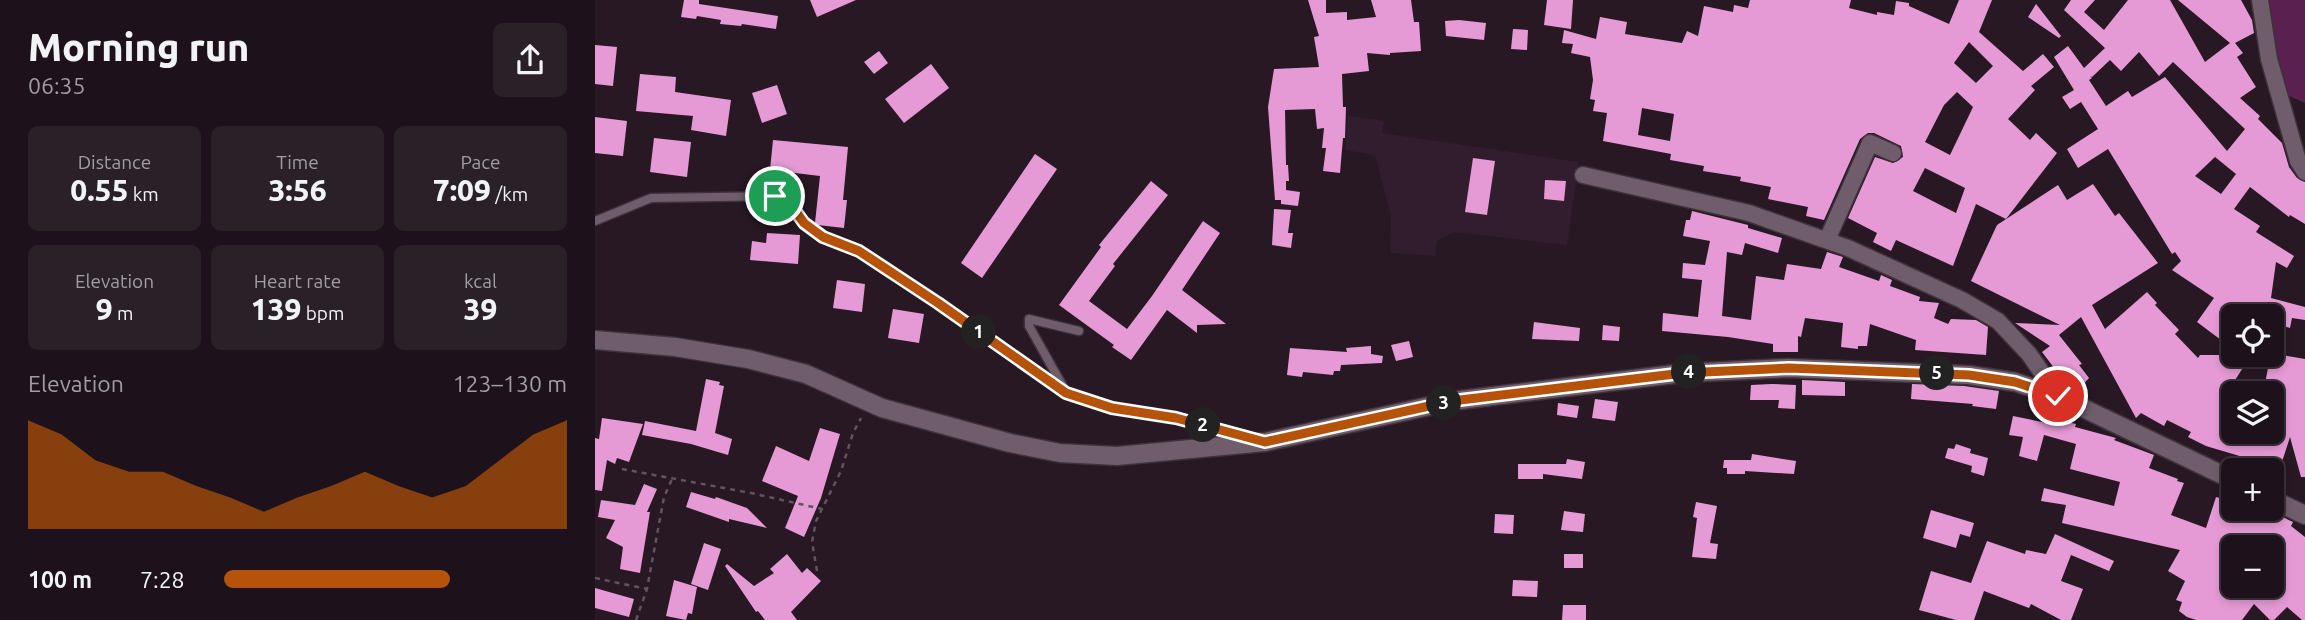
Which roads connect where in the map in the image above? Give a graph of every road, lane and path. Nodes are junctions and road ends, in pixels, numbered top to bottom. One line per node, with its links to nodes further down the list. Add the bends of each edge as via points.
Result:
1 (2260, 0): 3 (street, via 2269,59)
2 (1893, 153): 6 (street, via 1870,144)
3 (2305, 172)
4 (1583, 175): 6 (street, via 1749,213)
5 (595, 221): 9 (lane, via 651,198 775,196 791,205 804,223 823,237 859,251)
6 (1827, 240): 10 (street, via 1962,300 1998,321 2029,354)
7 (1079, 331): 9 (lane, via 1030,319 1029,326)
8 (595, 340): 11 (street, via 748,359 806,374)
9 (1066, 393): 12 (lane, via 1112,408 1176,418)
10 (2058, 396): 12 (street, via 2015,382 1969,375 1789,368 1683,373 1452,401); 14 (street)
11 (882, 408): 12 (street, via 1060,453 1117,456); 17 (path, via 865,414 853,433 841,471)
12 (1265, 442)
13 (622, 469): 15 (path)
14 (2221, 474)
15 (673, 479): 17 (path); 21 (path, via 664,496)
16 (2284, 505): 18 (street)
17 (821, 509): 19 (path, via 812,542)
18 (2305, 515)
19 (817, 571)
20 (595, 578): 21 (path)
21 (647, 589): 22 (path)
22 (636, 620)

